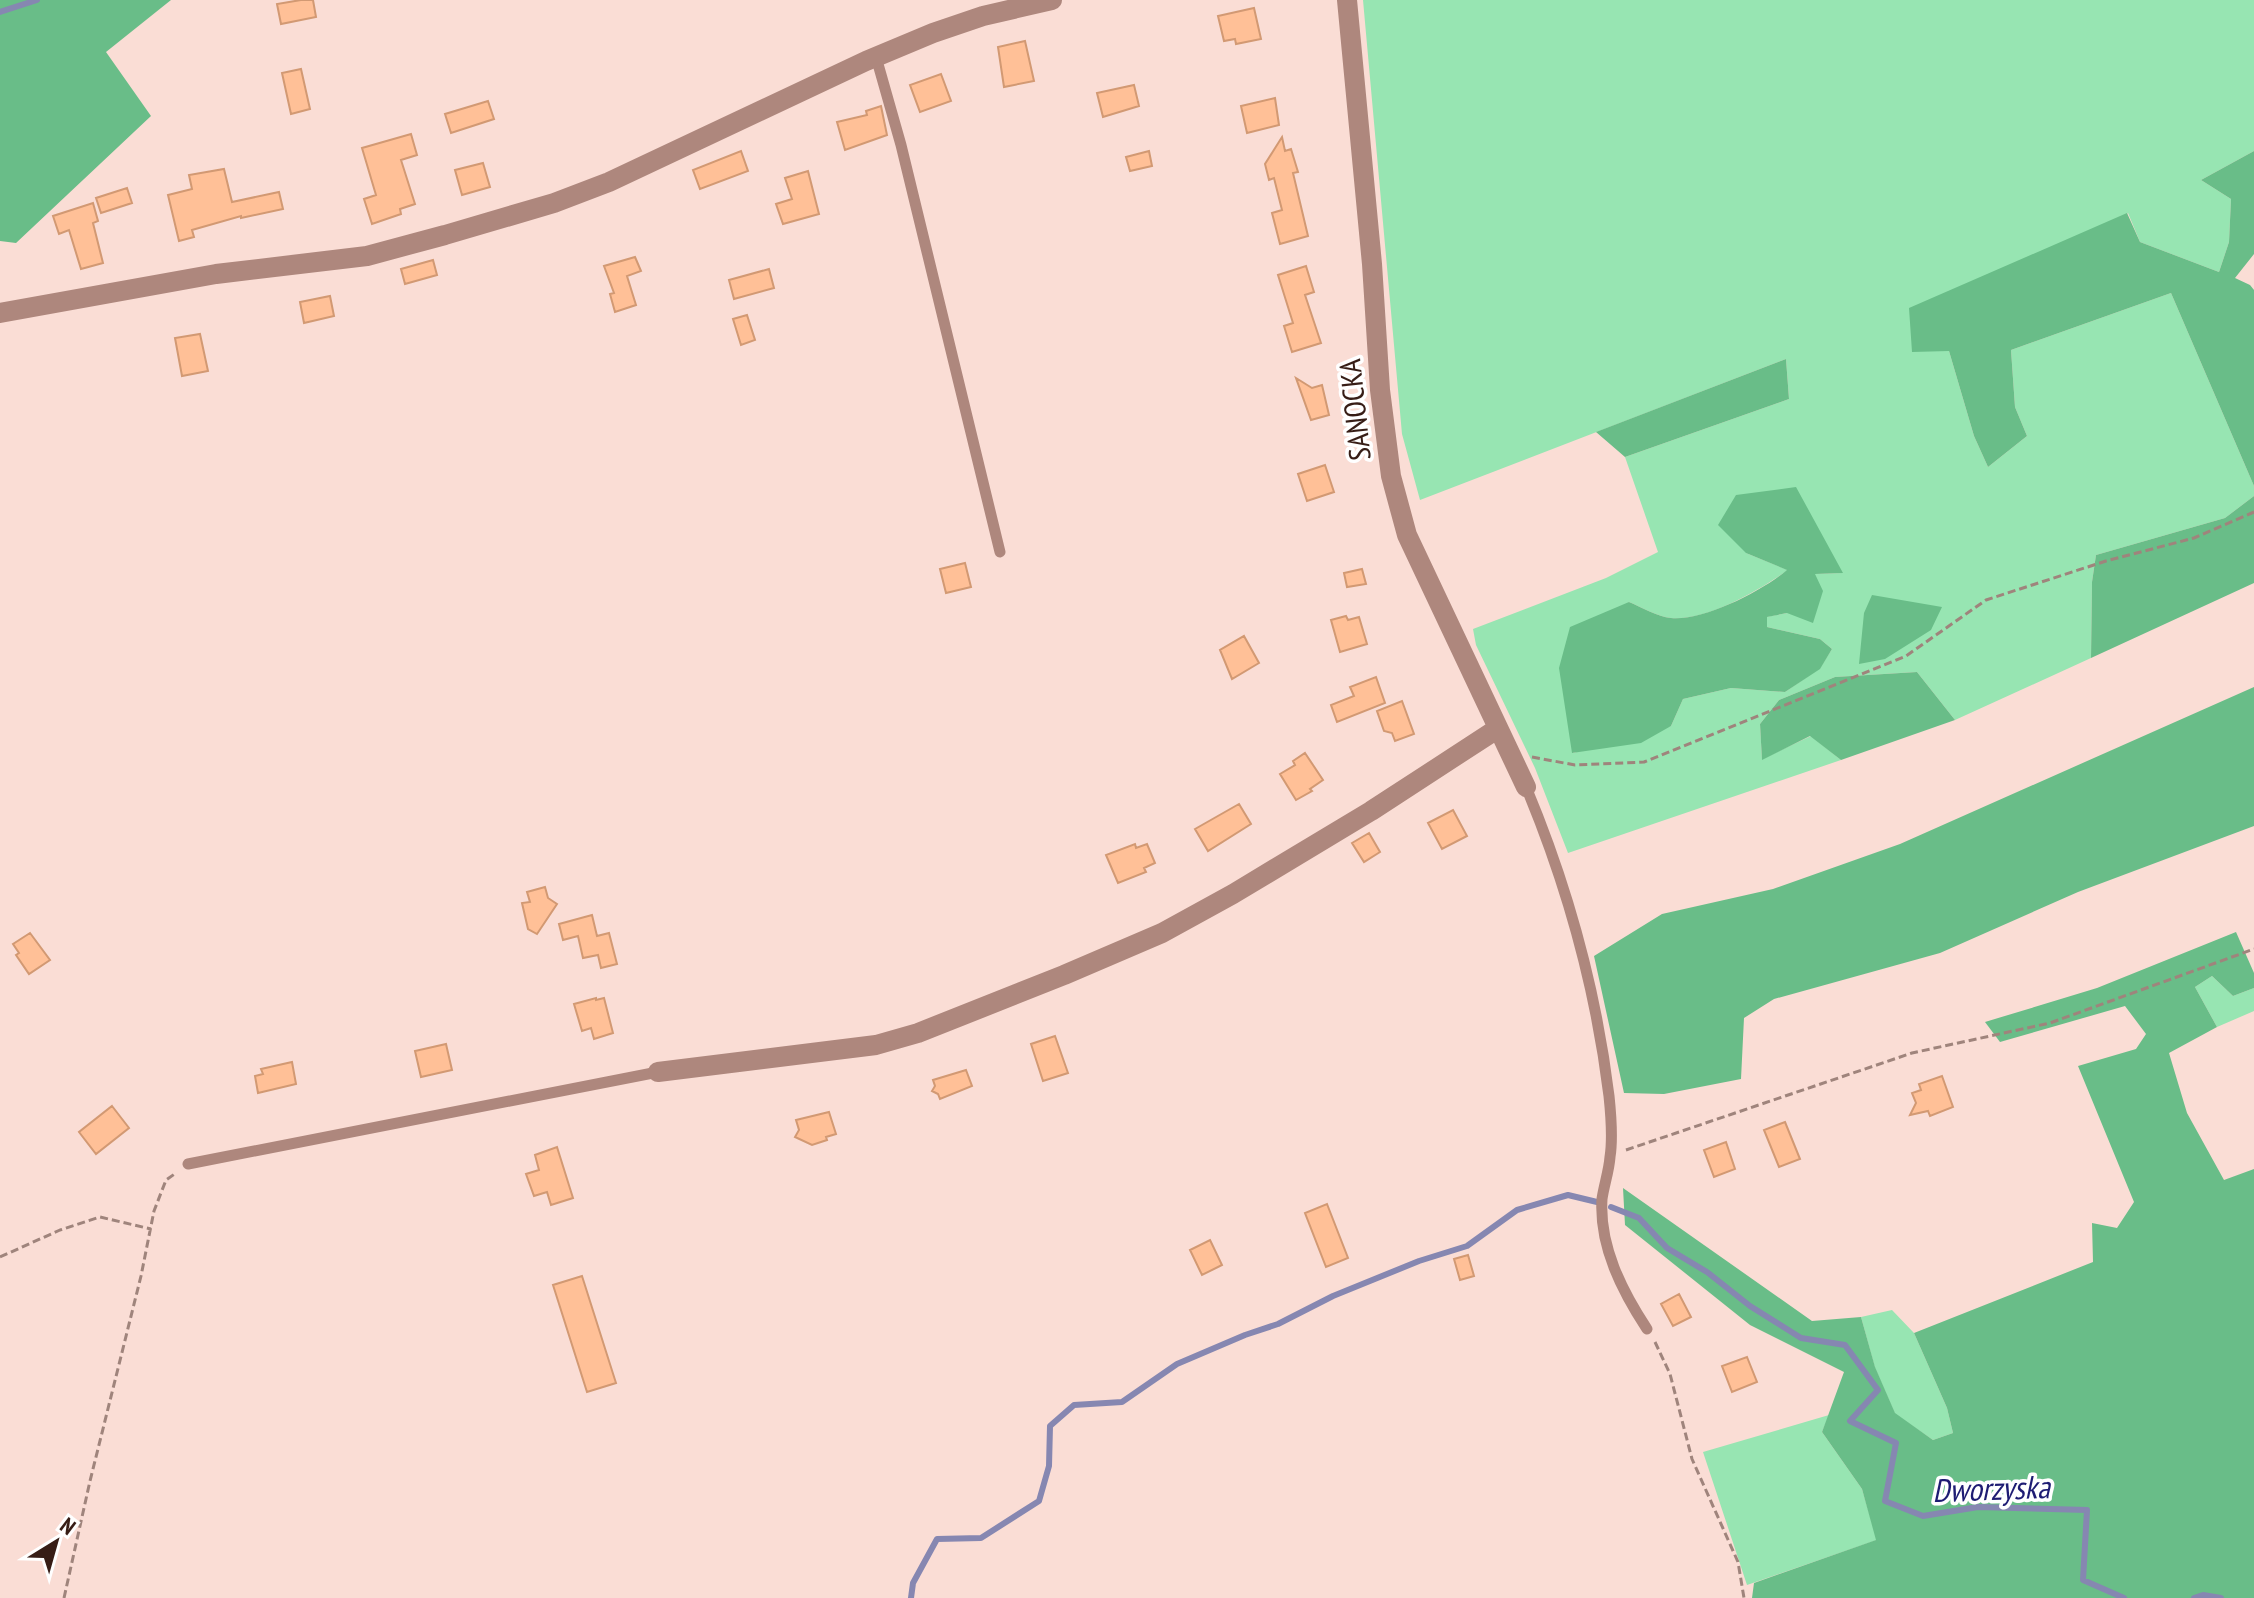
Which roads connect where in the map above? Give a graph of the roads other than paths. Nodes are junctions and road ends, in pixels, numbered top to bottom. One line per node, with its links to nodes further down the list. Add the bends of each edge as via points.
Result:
1 (1052, 0): 3 (street, via 983,16)
2 (1347, 0): 6 (street, SANOCKA, via 1391,476 1407,535)
3 (876, 57): 4 (street, via 609,182 445,235 367,256 216,274); 5 (lane)
4 (0, 313)
5 (1000, 552)
6 (1497, 729): 7 (street, SANOCKA); 8 (street, via 1233,894 1162,933 1064,975 876,1045)
7 (1526, 787): 10 (lane, via 1551,846 1598,1028 1611,1155 1602,1199 1604,1234 1610,1258)
8 (658, 1072): 9 (lane)
9 (188, 1164)
10 (1647, 1329)

